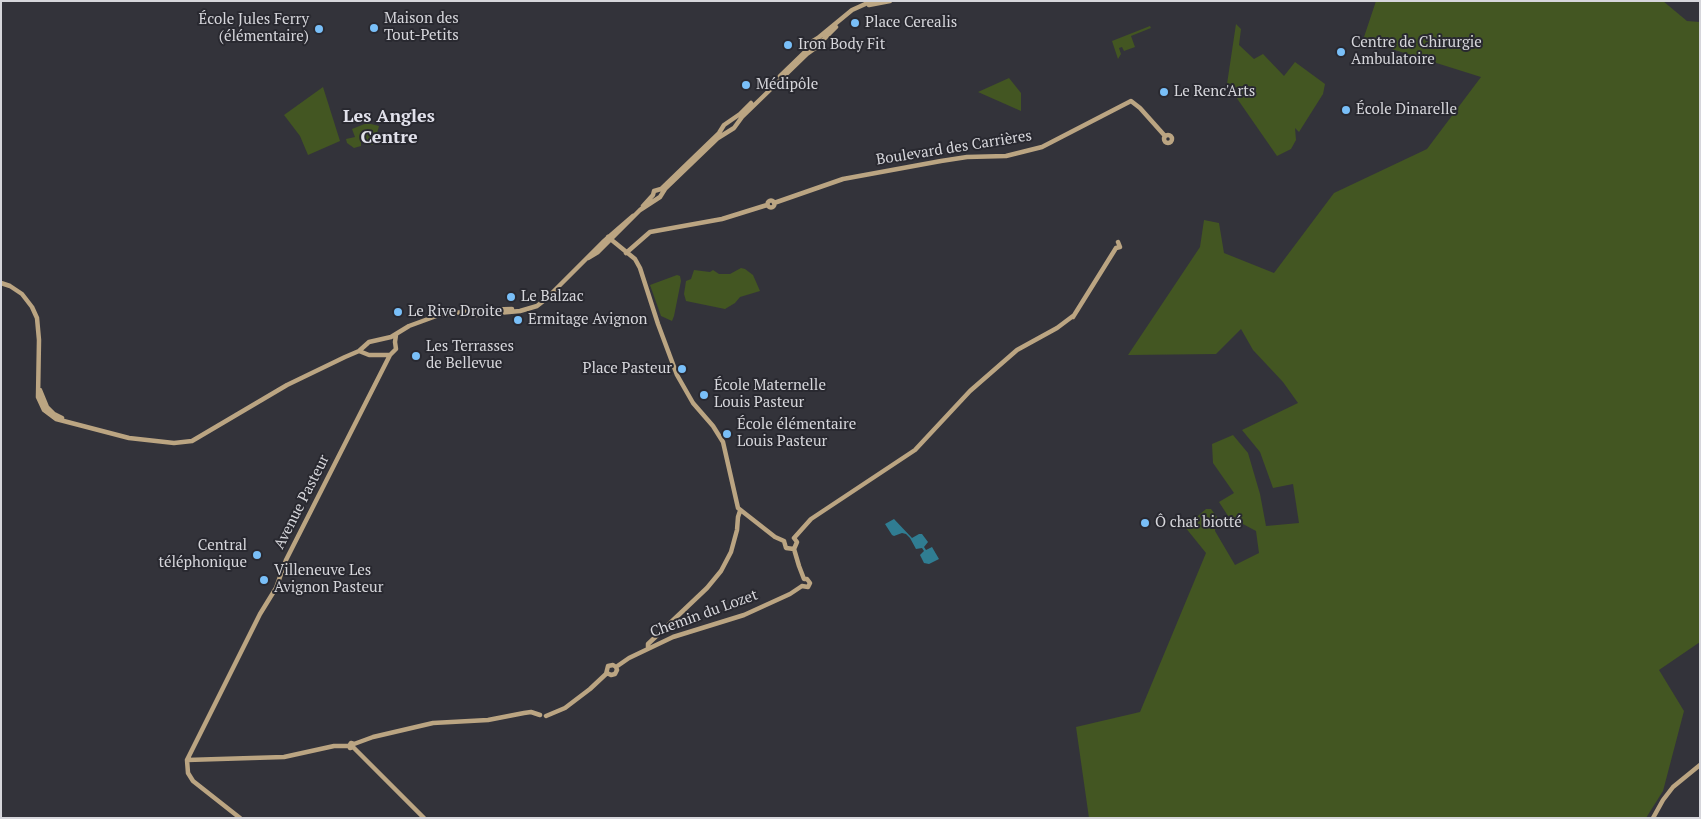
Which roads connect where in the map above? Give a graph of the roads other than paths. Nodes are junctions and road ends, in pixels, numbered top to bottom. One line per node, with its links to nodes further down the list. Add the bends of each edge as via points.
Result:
1 (872, 1): 3 (street, via 852,10)
2 (890, 1): 3 (street, via 853,12)
3 (818, 41): 4 (street, via 812,41); 4 (street, via 819,47)
4 (813, 47): 5 (street)
5 (734, 122): 6 (street, via 730,132); 6 (street, via 729,120)
6 (722, 132): 8 (street, via 660,192 654,191 655,196 626,220)
7 (1165, 136): 10 (street, Boulevard des Carrières, via 1131,101 1042,147 1006,156 967,157 843,179 774,203 769,208 767,205 722,219 650,232)
8 (610, 239): 10 (street); 12 (street, via 537,306 476,315 439,315)
9 (1116, 248): 22 (street, via 1073,316 1022,347 970,391 915,450 811,519)
10 (626, 252): 21 (street, via 640,268 677,375 693,403 723,442)
11 (1, 283): 16 (street, via 22,294 35,312 39,328 39,400 46,412 56,419 129,438 187,442 295,381)
12 (396, 335): 13 (street); 14 (street)
13 (388, 338): 14 (street); 15 (street, via 369,342)
14 (394, 342): 19 (street, Avenue Pasteur, via 396,349)
15 (364, 347): 16 (street); 17 (street)
16 (359, 351): 17 (street)
17 (366, 354): 18 (street)
18 (381, 355): 19 (street); 20 (street)
19 (390, 355): 20 (street, Avenue Pasteur)
20 (386, 362): 33 (street, Avenue Pasteur, via 286,560 276,588)
21 (740, 511): 23 (street); 27 (street, via 732,552 721,572)
22 (794, 538): 23 (street); 24 (street, via 797,542)
23 (784, 541): 24 (street, via 786,548)
24 (794, 549): 25 (street)
25 (804, 579): 26 (street); 26 (street, via 810,584 806,588)
26 (802, 586): 28 (street, Chemin du Lozet, via 744,614)
27 (658, 635): 28 (street); 29 (street)
28 (657, 644): 29 (street, Chemin du Lozet)
29 (648, 648): 31 (street, Chemin du Lozet, via 616,667 615,674 607,673 565,708)
30 (540, 715): 32 (street, via 524,713 488,720 437,722 385,733)
31 (546, 716)
32 (352, 746): 33 (street, via 334,746 284,757); 36 (street)
33 (187, 760): 35 (street, via 188,773 193,781)
34 (1700, 765): 37 (street, via 1673,787)
35 (240, 818)
36 (424, 818)
37 (1653, 818)

